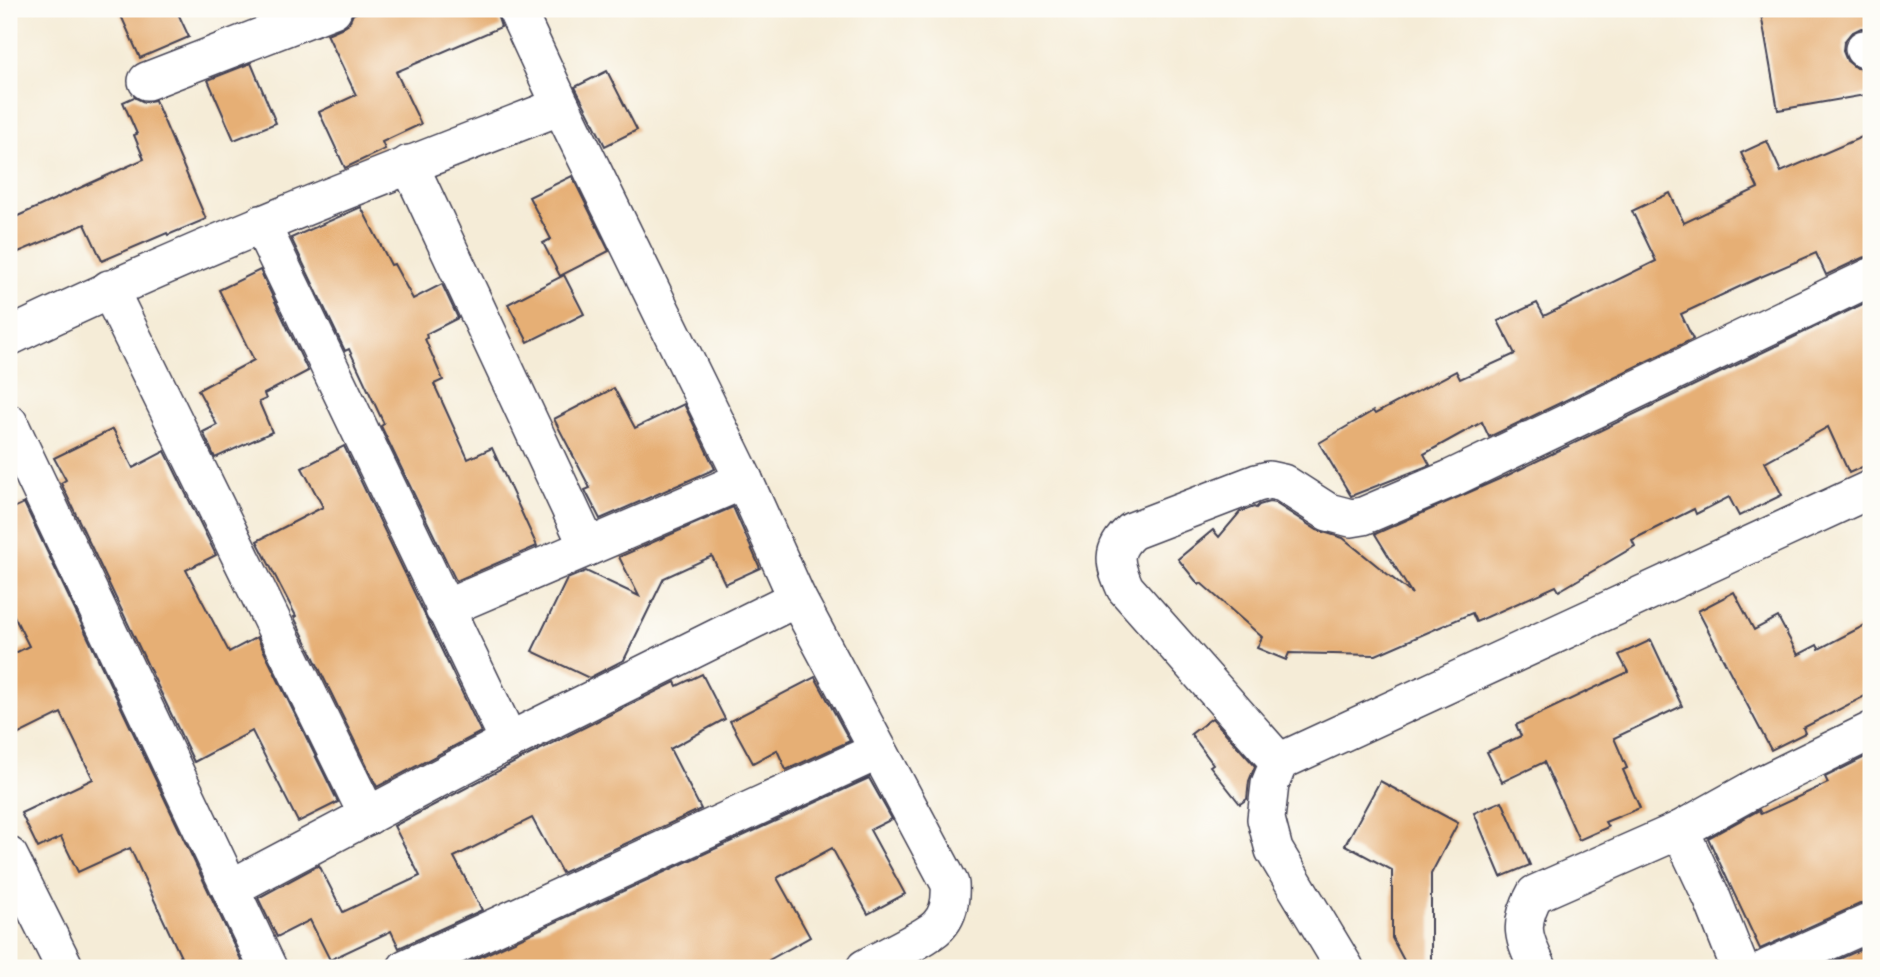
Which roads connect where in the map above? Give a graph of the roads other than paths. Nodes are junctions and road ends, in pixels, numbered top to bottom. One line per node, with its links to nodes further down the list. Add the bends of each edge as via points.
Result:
1 (333, 9): 3 (street)
2 (516, 9): 4 (street)
3 (147, 81)
4 (561, 106): 5 (street); 11 (street)
5 (409, 164): 6 (street); 13 (street)
6 (261, 224): 8 (street); 15 (street)
7 (1871, 277): 19 (street, via 1363,516 1328,512 1283,483 1269,480 1132,531 1120,541 1115,554 1125,588)
8 (109, 289): 9 (street); 20 (street)
9 (9, 337)
10 (9, 423): 23 (street)
11 (744, 480): 13 (street); 14 (street)
12 (1871, 489): 19 (street)
13 (588, 547): 15 (street)
14 (797, 598): 17 (street); 18 (street)
15 (444, 609): 17 (street)
16 (1871, 731): 21 (street)
17 (509, 741): 20 (street)
18 (878, 751): 27 (street); 28 (street, via 950,884 951,898 937,928)
19 (1279, 762): 29 (street, via 1269,784 1266,819 1274,850)
20 (368, 816): 23 (street)
21 (1680, 830): 30 (street, via 1535,894 1523,926); 31 (street)
22 (9, 856): 25 (street)
23 (231, 888): 26 (street)
24 (1871, 922): 32 (street)
25 (65, 968)
26 (268, 968)
27 (406, 968)
28 (865, 968)
29 (1345, 968)
30 (1538, 968)
31 (1740, 968)
32 (1768, 968)

